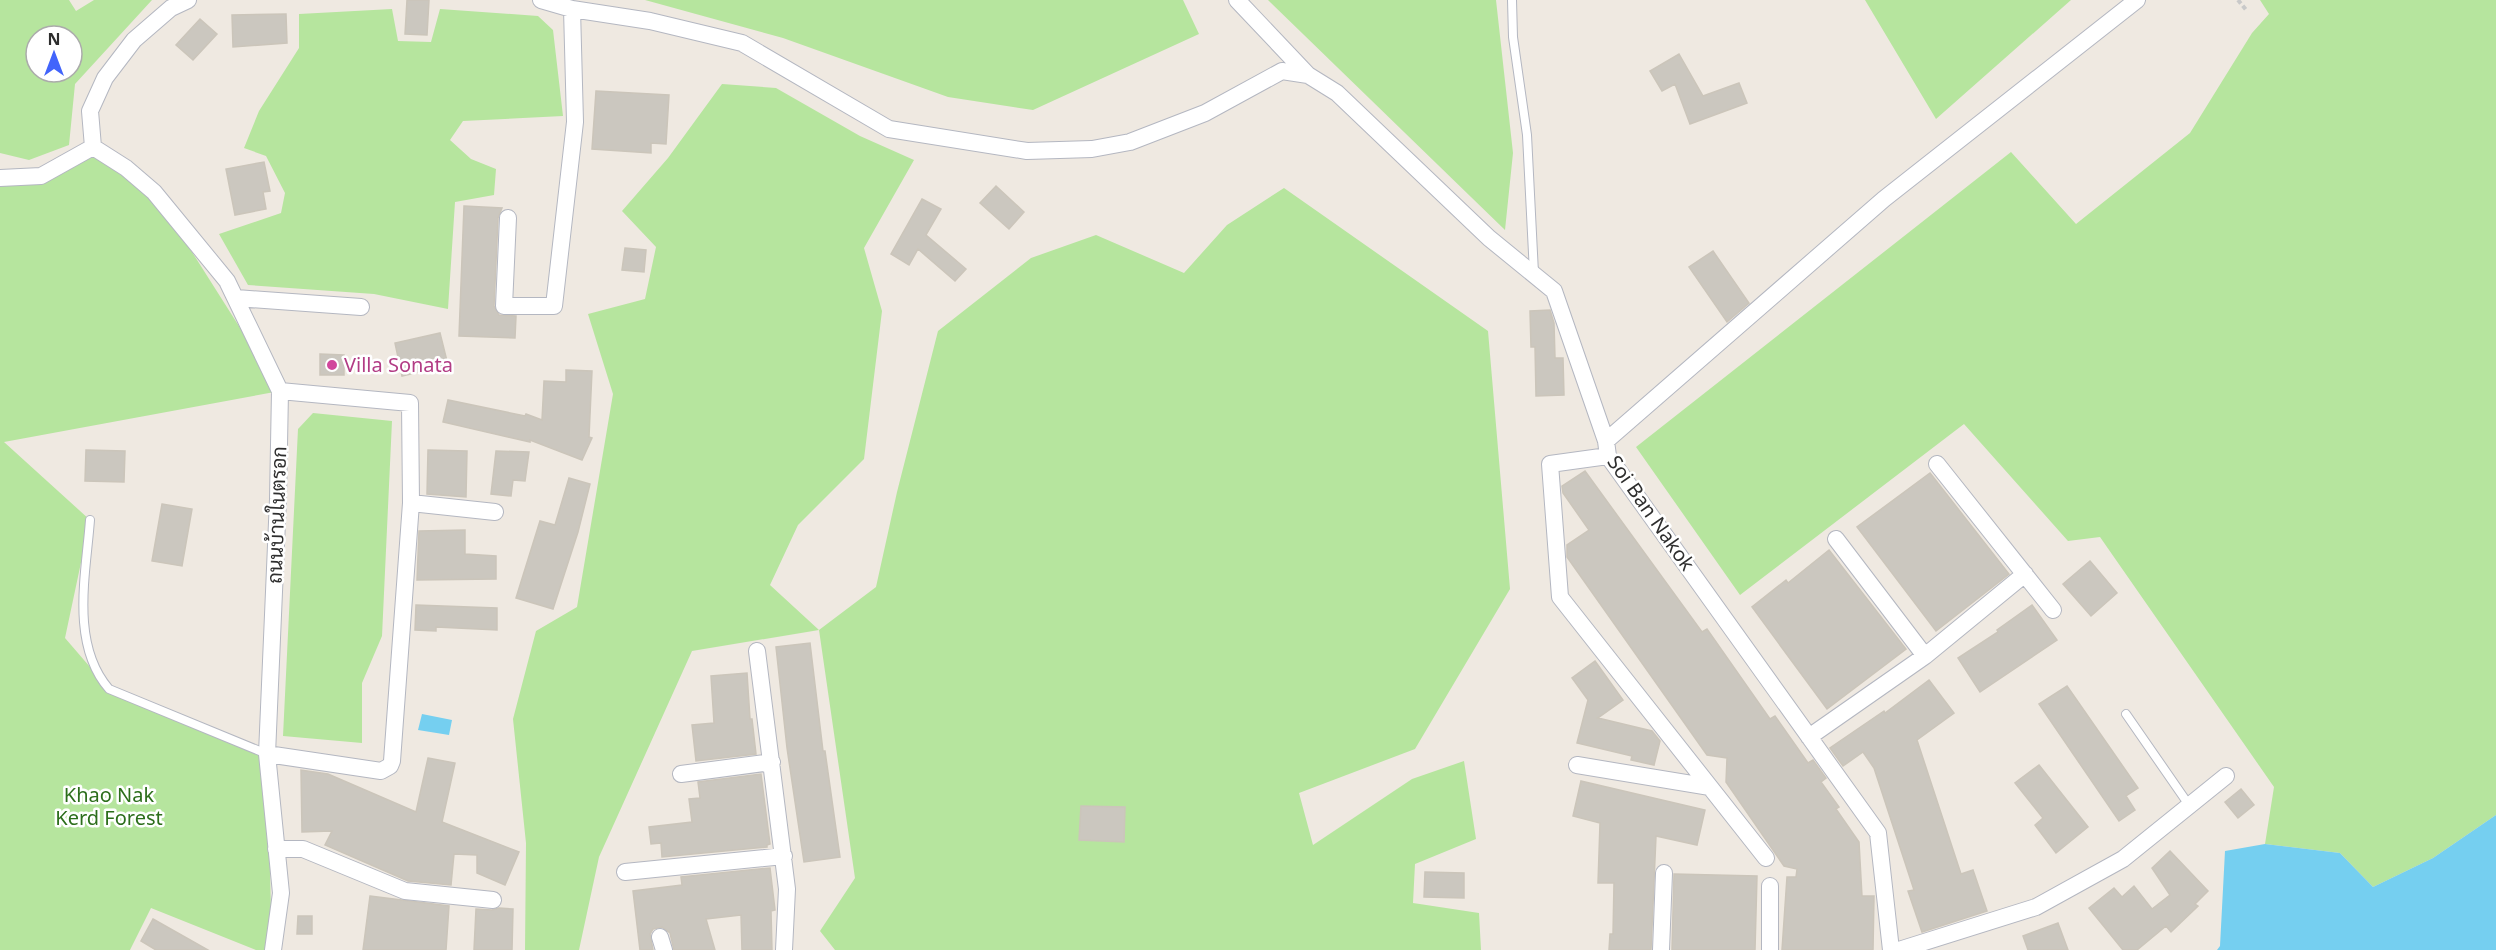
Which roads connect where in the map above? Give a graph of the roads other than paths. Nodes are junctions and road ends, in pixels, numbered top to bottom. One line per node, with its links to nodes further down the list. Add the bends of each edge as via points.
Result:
1 (188, 0): 9 (street, via 171,8 134,40 105,78 90,111)
2 (541, 0): 7 (street)
3 (1237, 0): 8 (street)
4 (1512, 0): 12 (lane, via 1513,37 1527,135)
5 (2137, 0): 16 (street, via 1884,199)
6 (612, 8): 7 (street); 8 (street, via 741,43 890,129 1027,151 1092,149 1130,142 1205,113 1282,71)
7 (572, 9): 11 (street, via 575,122 554,306 504,306)
8 (1308, 75): 12 (street, Soi Ban Nakok, via 1337,93 1489,238)
9 (93, 147): 10 (street, via 41,176); 13 (street, ถนนบ้านในตรอก, via 154,192 227,281)
10 (0, 178)
11 (508, 218)
12 (1534, 273): 16 (street, Soi Ban Nakok, via 1554,291)
13 (236, 298): 14 (street); 15 (street, ถนนบ้านในตรอก)
14 (361, 307)
15 (280, 391): 18 (street, via 410,402); 28 (street, ถนนบ้านในตรอก)
16 (1607, 448): 27 (street, Soi Ban Nakok); 33 (street, via 1550,464 1560,597)
17 (1937, 464): 22 (street)
18 (411, 503): 19 (street); 28 (street, via 390,766 381,771)
19 (495, 512)
20 (90, 520): 28 (lane, via 84,616 86,638 98,676 109,689)
21 (1836, 539): 25 (street)
22 (2025, 574): 23 (street); 25 (street)
23 (2053, 610)
24 (757, 651): 29 (street)
25 (1925, 656): 27 (street)
26 (2126, 714): 34 (lane)
27 (1809, 736): 46 (street, Soi Ban Nakok, via 1878,833)
28 (267, 754): 35 (street, ถนนบ้านในตรอก)
29 (772, 762): 31 (street); 36 (street)
30 (1577, 765): 33 (street)
31 (681, 774)
32 (2226, 776): 34 (street)
33 (1710, 787): 37 (street)
34 (2190, 805): 47 (street, via 2123,859 2036,907)
35 (276, 849): 41 (street, via 303,849 405,891); 42 (street, ถนนบ้านในตรอก, via 281,893)
36 (784, 856): 38 (street); 43 (street)
37 (1766, 858)
38 (625, 872)
39 (1664, 873): 44 (street)
40 (1770, 886): 45 (street)
41 (493, 900)
42 (273, 950)
43 (784, 950)
44 (1661, 950)
45 (1770, 950)
46 (1891, 950)
47 (1899, 950)

